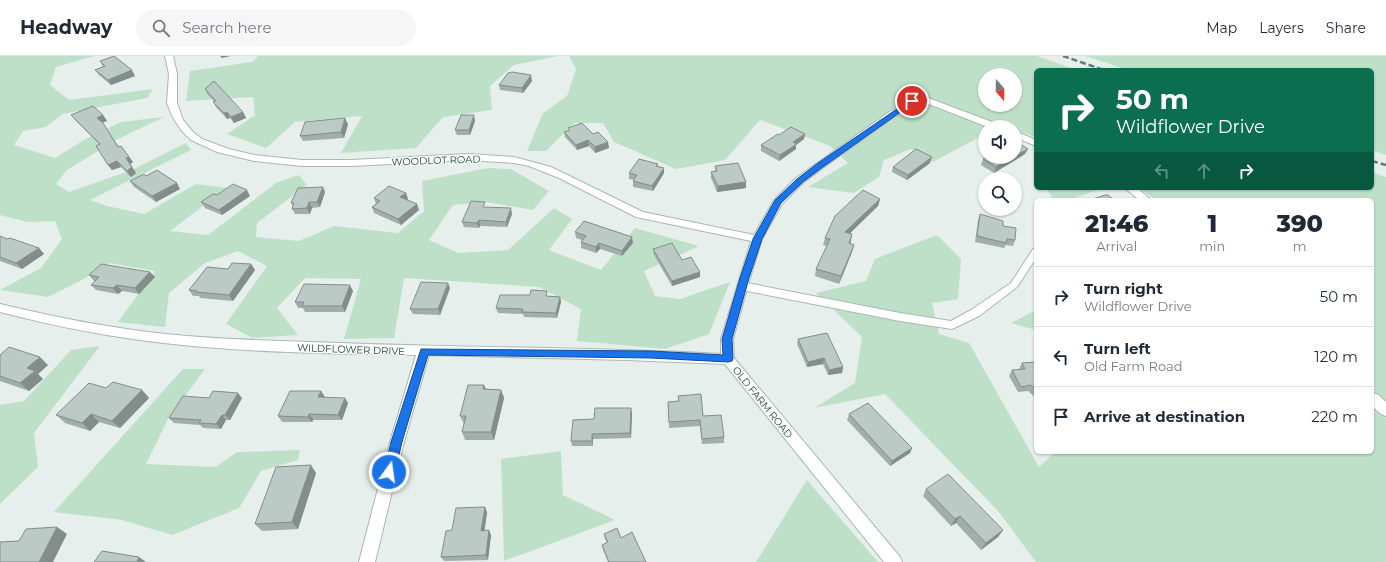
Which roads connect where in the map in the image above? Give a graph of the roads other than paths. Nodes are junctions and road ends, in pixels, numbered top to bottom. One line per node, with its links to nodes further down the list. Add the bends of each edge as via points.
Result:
1 (169, 56): 7 (street, WOODLOT ROAD, via 173,66 172,104 176,114 190,134 215,148 252,158 303,163 511,159 558,172 640,215)
2 (978, 120): 7 (street, OLD FARM ROAD, via 920,98 891,115 800,180 778,202)
3 (1022, 137): 4 (street)
4 (1034, 142)
5 (1133, 190): 6 (street)
6 (1143, 198)
7 (758, 239): 9 (street, OLD FARM ROAD)
8 (1034, 254): 9 (lane, via 1014,286 975,313 952,325)
9 (742, 286): 12 (street, OLD FARM ROAD, via 727,339)
10 (0, 308): 11 (street, WILDFLOWER DRIVE, via 98,329 219,343)
11 (424, 351): 12 (street, WILDFLOWER DRIVE, via 651,354); 15 (street, via 397,442)
12 (728, 359): 16 (street, OLD FARM ROAD)
13 (1374, 400): 14 (street)
14 (1386, 410)
15 (368, 562)
16 (894, 562)

